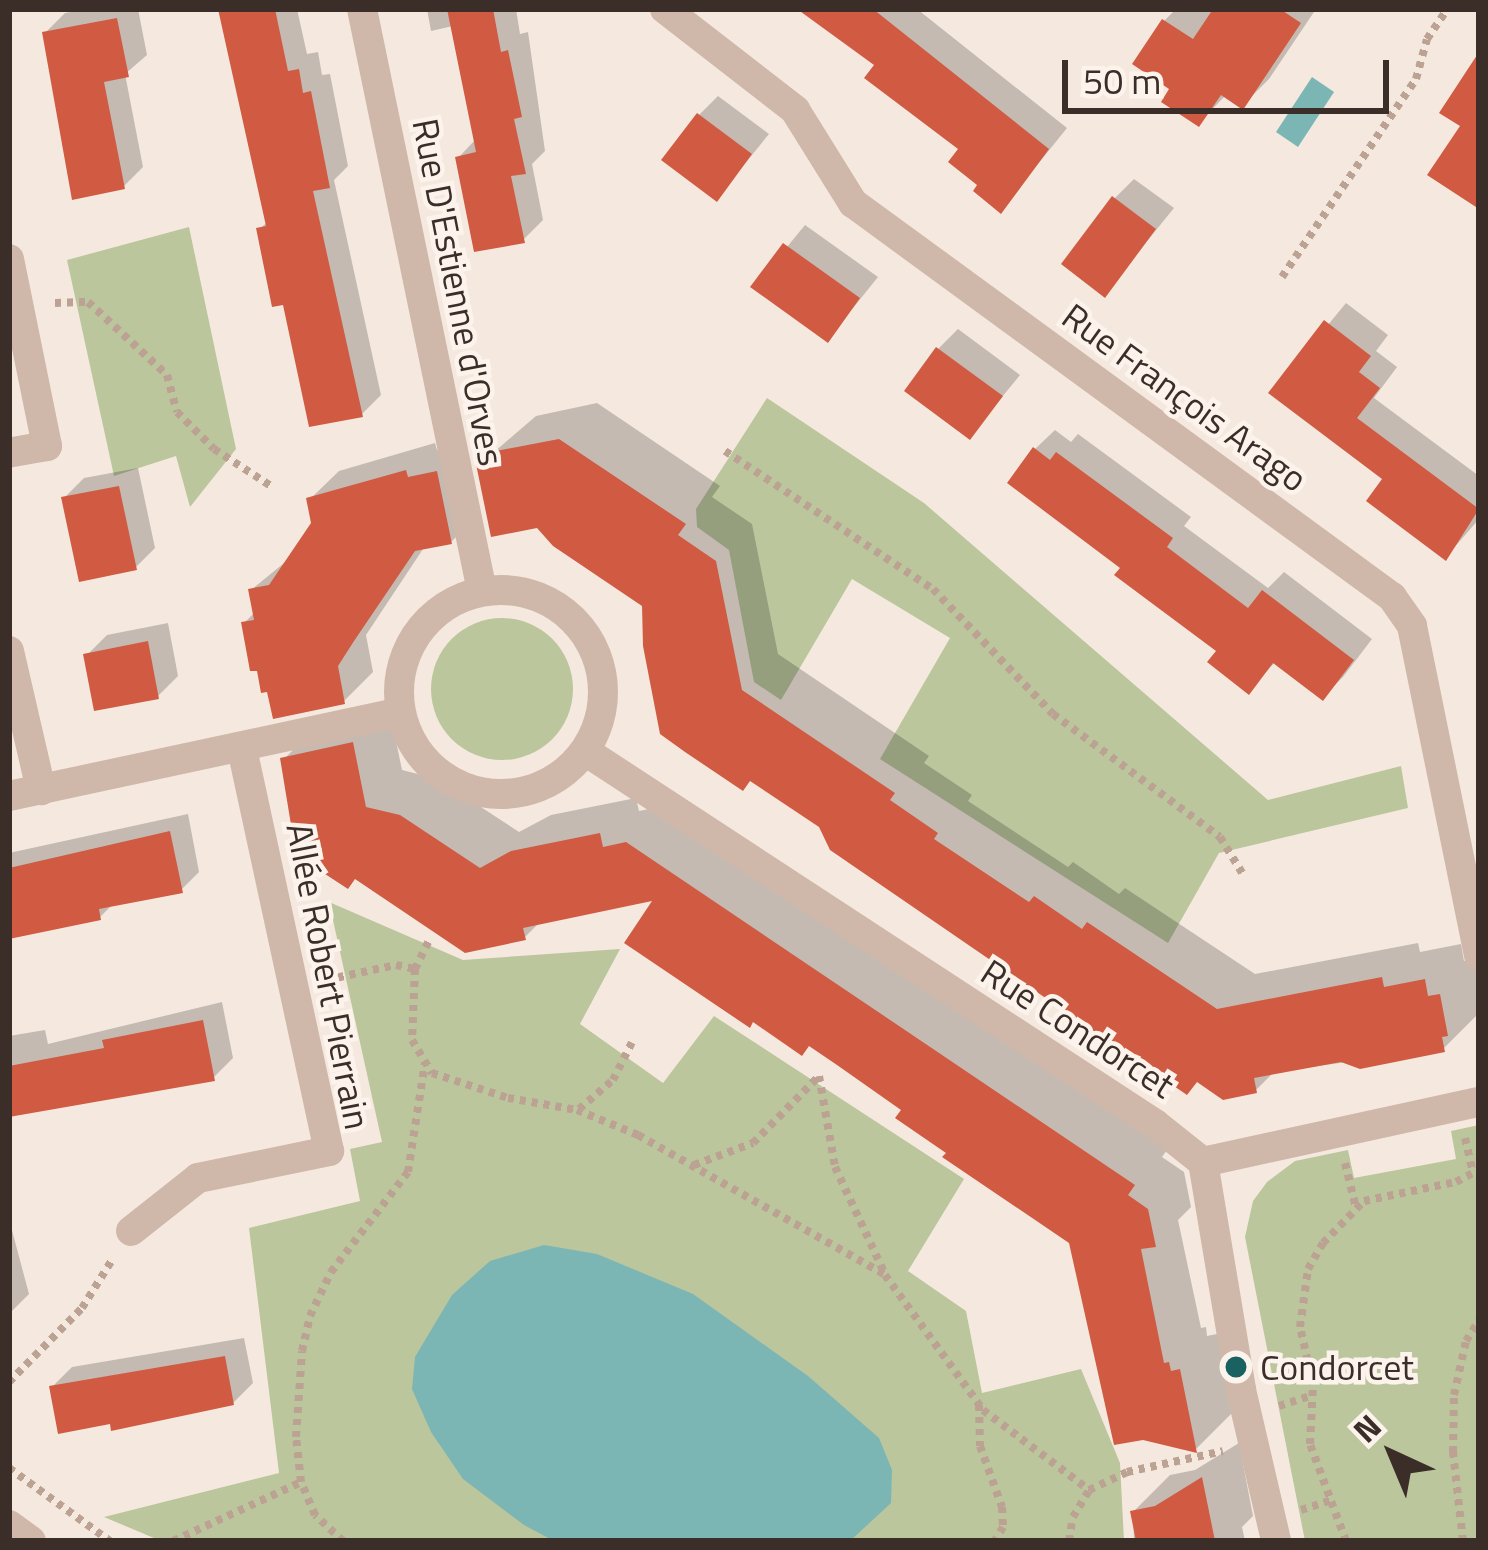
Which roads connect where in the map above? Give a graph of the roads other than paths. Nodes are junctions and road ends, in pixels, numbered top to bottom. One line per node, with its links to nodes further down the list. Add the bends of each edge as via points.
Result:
1 (362, 9): 5 (street, Rue D'Estienne d'Orves)
2 (665, 9): 12 (street, Rue François Arago, via 795,110 853,203 1392,597 1412,626)
3 (9, 259): 4 (street, via 47,446)
4 (9, 453)
5 (482, 591): 7 (street, via 444,606 415,634 400,672); 9 (street, via 522,591 559,607 587,636 602,673 602,714)
6 (9, 651): 10 (street)
7 (400, 712): 8 (street); 9 (street, via 434,770 497,795 561,775)
8 (242, 747): 10 (street); 15 (street, Allée Robert Pierrain, via 329,1151 198,1178)
9 (584, 751): 14 (street, Rue Condorcet)
10 (41, 790): 11 (street)
11 (9, 796)
12 (1479, 956)
13 (1470, 1114): 14 (street)
14 (1202, 1162): 18 (street)
15 (130, 1231)
16 (9, 1525): 17 (street)
17 (31, 1541)
18 (1276, 1541)

